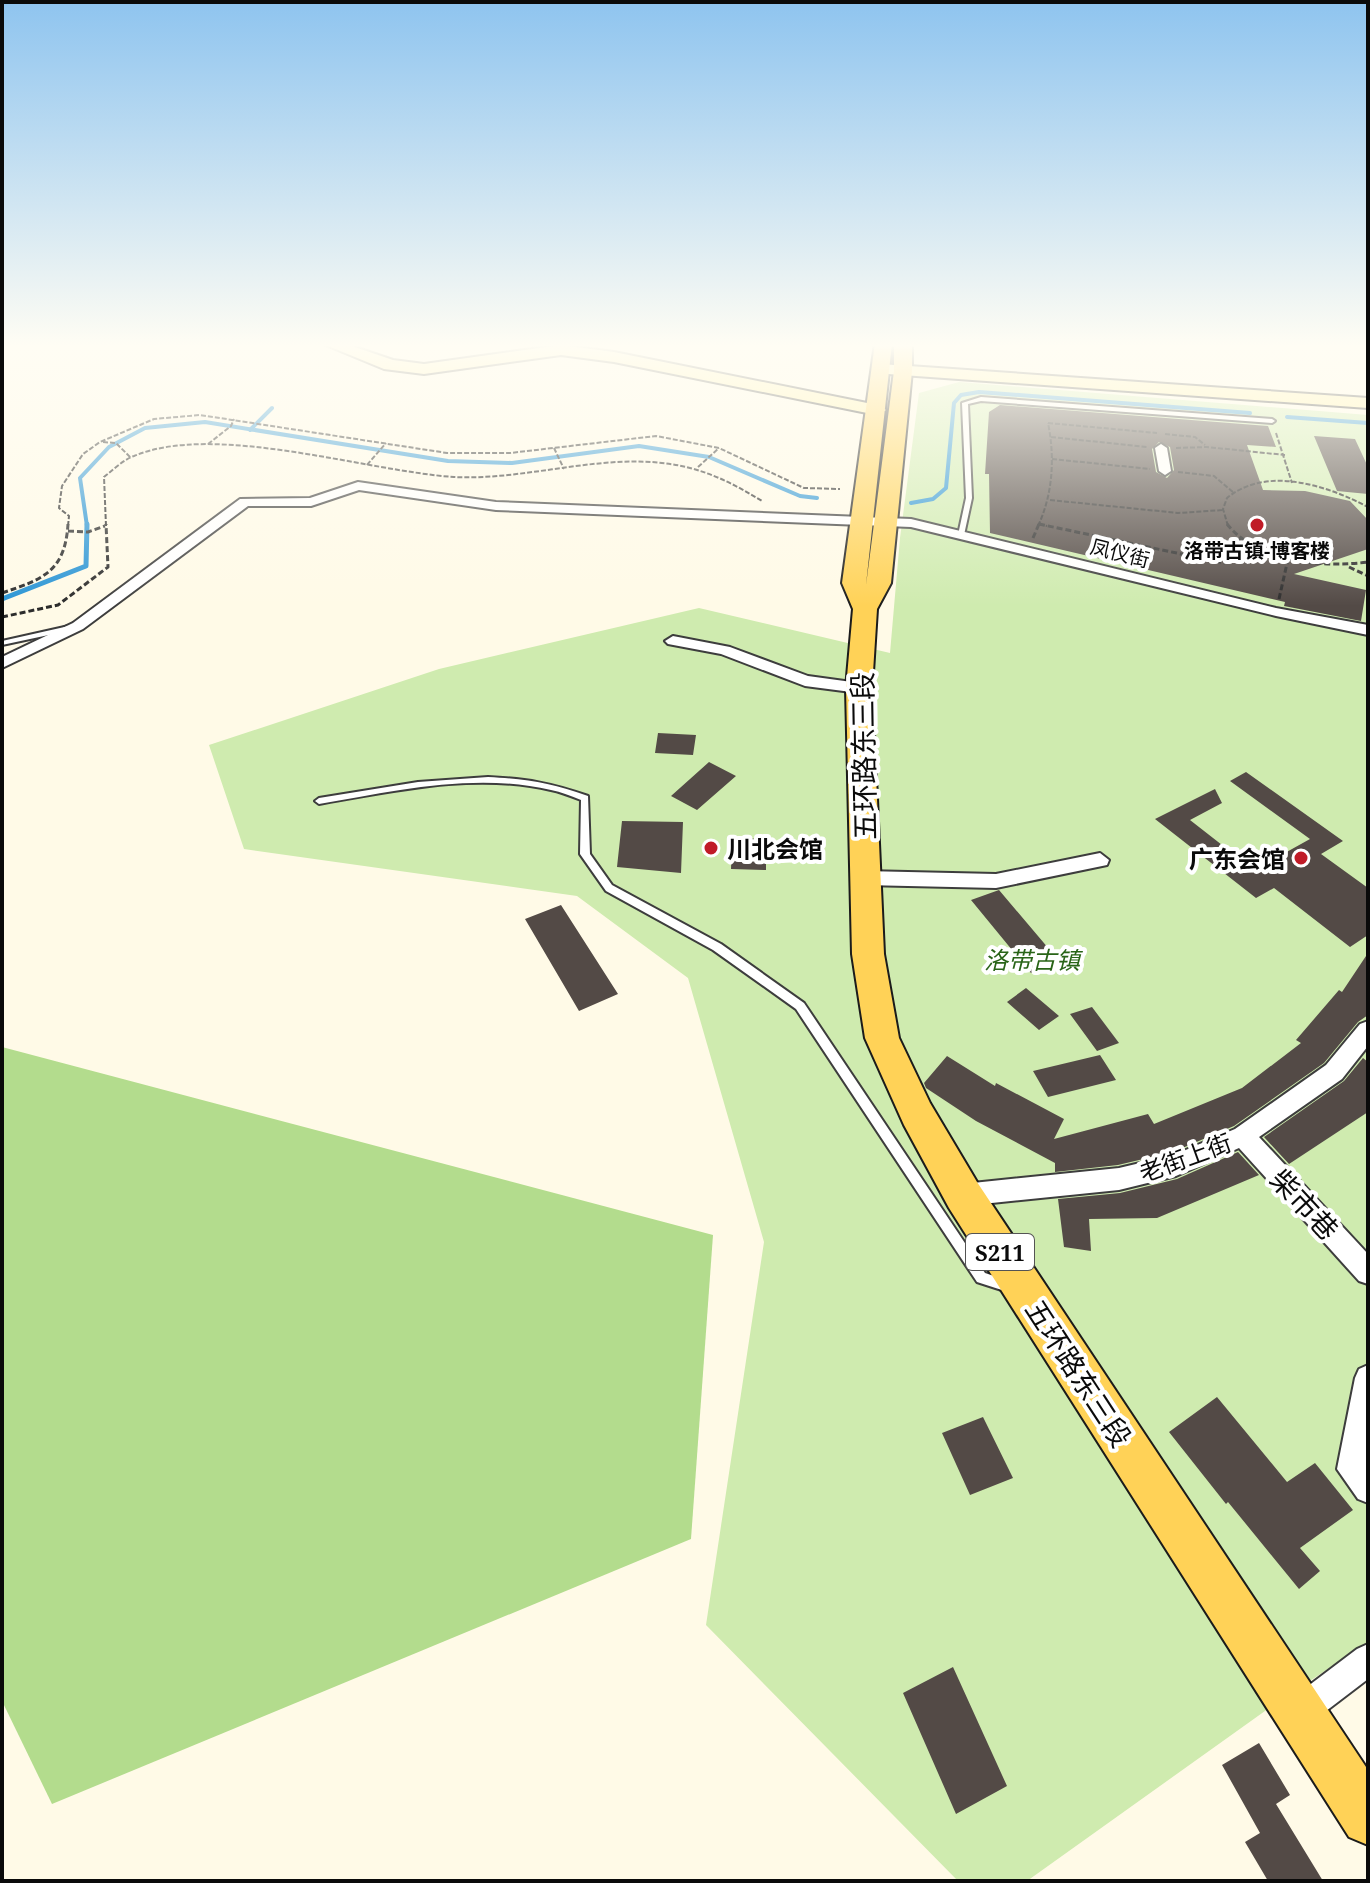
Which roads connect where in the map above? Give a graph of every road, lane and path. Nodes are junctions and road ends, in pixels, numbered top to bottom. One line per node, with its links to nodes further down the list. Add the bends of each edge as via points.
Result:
1 (126, 431): 10 (path)
2 (225, 431): 12 (path)
3 (311, 431): 11 (path)
4 (874, 431): 29 (main road, S211)
5 (897, 431): 30 (main road, S211)
6 (966, 431): 34 (lane, via 969,498)
7 (1049, 431): 18 (path)
8 (1131, 431): 13 (path, via 1195,437)
9 (1275, 431): 23 (path)
10 (100, 442): 17 (path, via 116,443); 33 (path, via 83,454 62,486 59,508 69,516)
11 (386, 443): 14 (path, via 447,453); 19 (path)
12 (208, 444)
13 (1207, 447)
14 (554, 448): 15 (path, via 656,436); 21 (path)
15 (719, 448): 20 (path); 24 (path, via 804,488)
16 (1161, 448): 22 (street)
17 (131, 458)
18 (1052, 459): 22 (path); 26 (path)
19 (366, 465)
20 (698, 467)
21 (564, 469)
22 (1165, 471): 25 (path, via 1214,476)
23 (1292, 483): 25 (path, via 1264,483); 27 (path, via 1323,488)
24 (840, 489)
25 (1234, 493): 28 (path)
26 (1050, 500): 28 (path, via 1178,513); 31 (path)
27 (1368, 506)
28 (1223, 510): 35 (path)
29 (863, 519): 30 (street, 凤仪街); 42 (main road, S211, via 854,583); 44 (street, 凤仪街, via 496,506 358,486 311,502 245,502)
30 (887, 520): 34 (street, 凤仪街); 42 (main road, S211, via 879,583)
31 (1039, 524): 35 (path, via 1224,563); 36 (path)
32 (106, 526): 33 (path)
33 (68, 531): 41 (path, via 64,558 54,571)
34 (961, 535): 36 (street, 凤仪街)
35 (1241, 537): 37 (path)
36 (1028, 551): 43 (street, 凤仪街)
37 (1288, 559): 39 (path); 43 (path)
38 (1368, 562): 39 (path)
39 (1347, 566): 40 (path)
40 (1368, 576)
41 (2, 593)
42 (865, 609): 49 (main road, 五环路东三段 / S211)
43 (1276, 612): 45 (street, 凤仪街)
44 (78, 626): 47 (lane); 48 (street, 凤仪街)
45 (1368, 630)
46 (673, 641): 49 (street, via 725,650 805,681)
47 (2, 643)
48 (2, 663)
49 (859, 688): 52 (main road, 五环路东三段 / S211)
50 (319, 801): 57 (lane, via 448,781 534,782 585,798 585,854 609,888 717,947 800,1006 981,1278)
51 (1100, 860): 52 (street, via 996,881)
52 (864, 878): 55 (main road, 五环路东三段 / S211, via 868,954 882,1038)
53 (1368, 1030): 54 (street, 老街上街, via 1334,1072)
54 (1243, 1136): 55 (street, 老街上街, via 1176,1165 1119,1179); 56 (street, 柴市巷)
55 (963, 1195): 57 (main road, 五环路东三段 / S211)
56 (1368, 1272)
57 (1026, 1291): 61 (main road, 五环路东三段 / S211)
58 (1368, 1378): 59 (street, via 1351,1469)
59 (1368, 1489)
60 (1368, 1660): 61 (street)
61 (1298, 1713): 62 (main road, 五环路东三段 / S211)
62 (1368, 1818)

